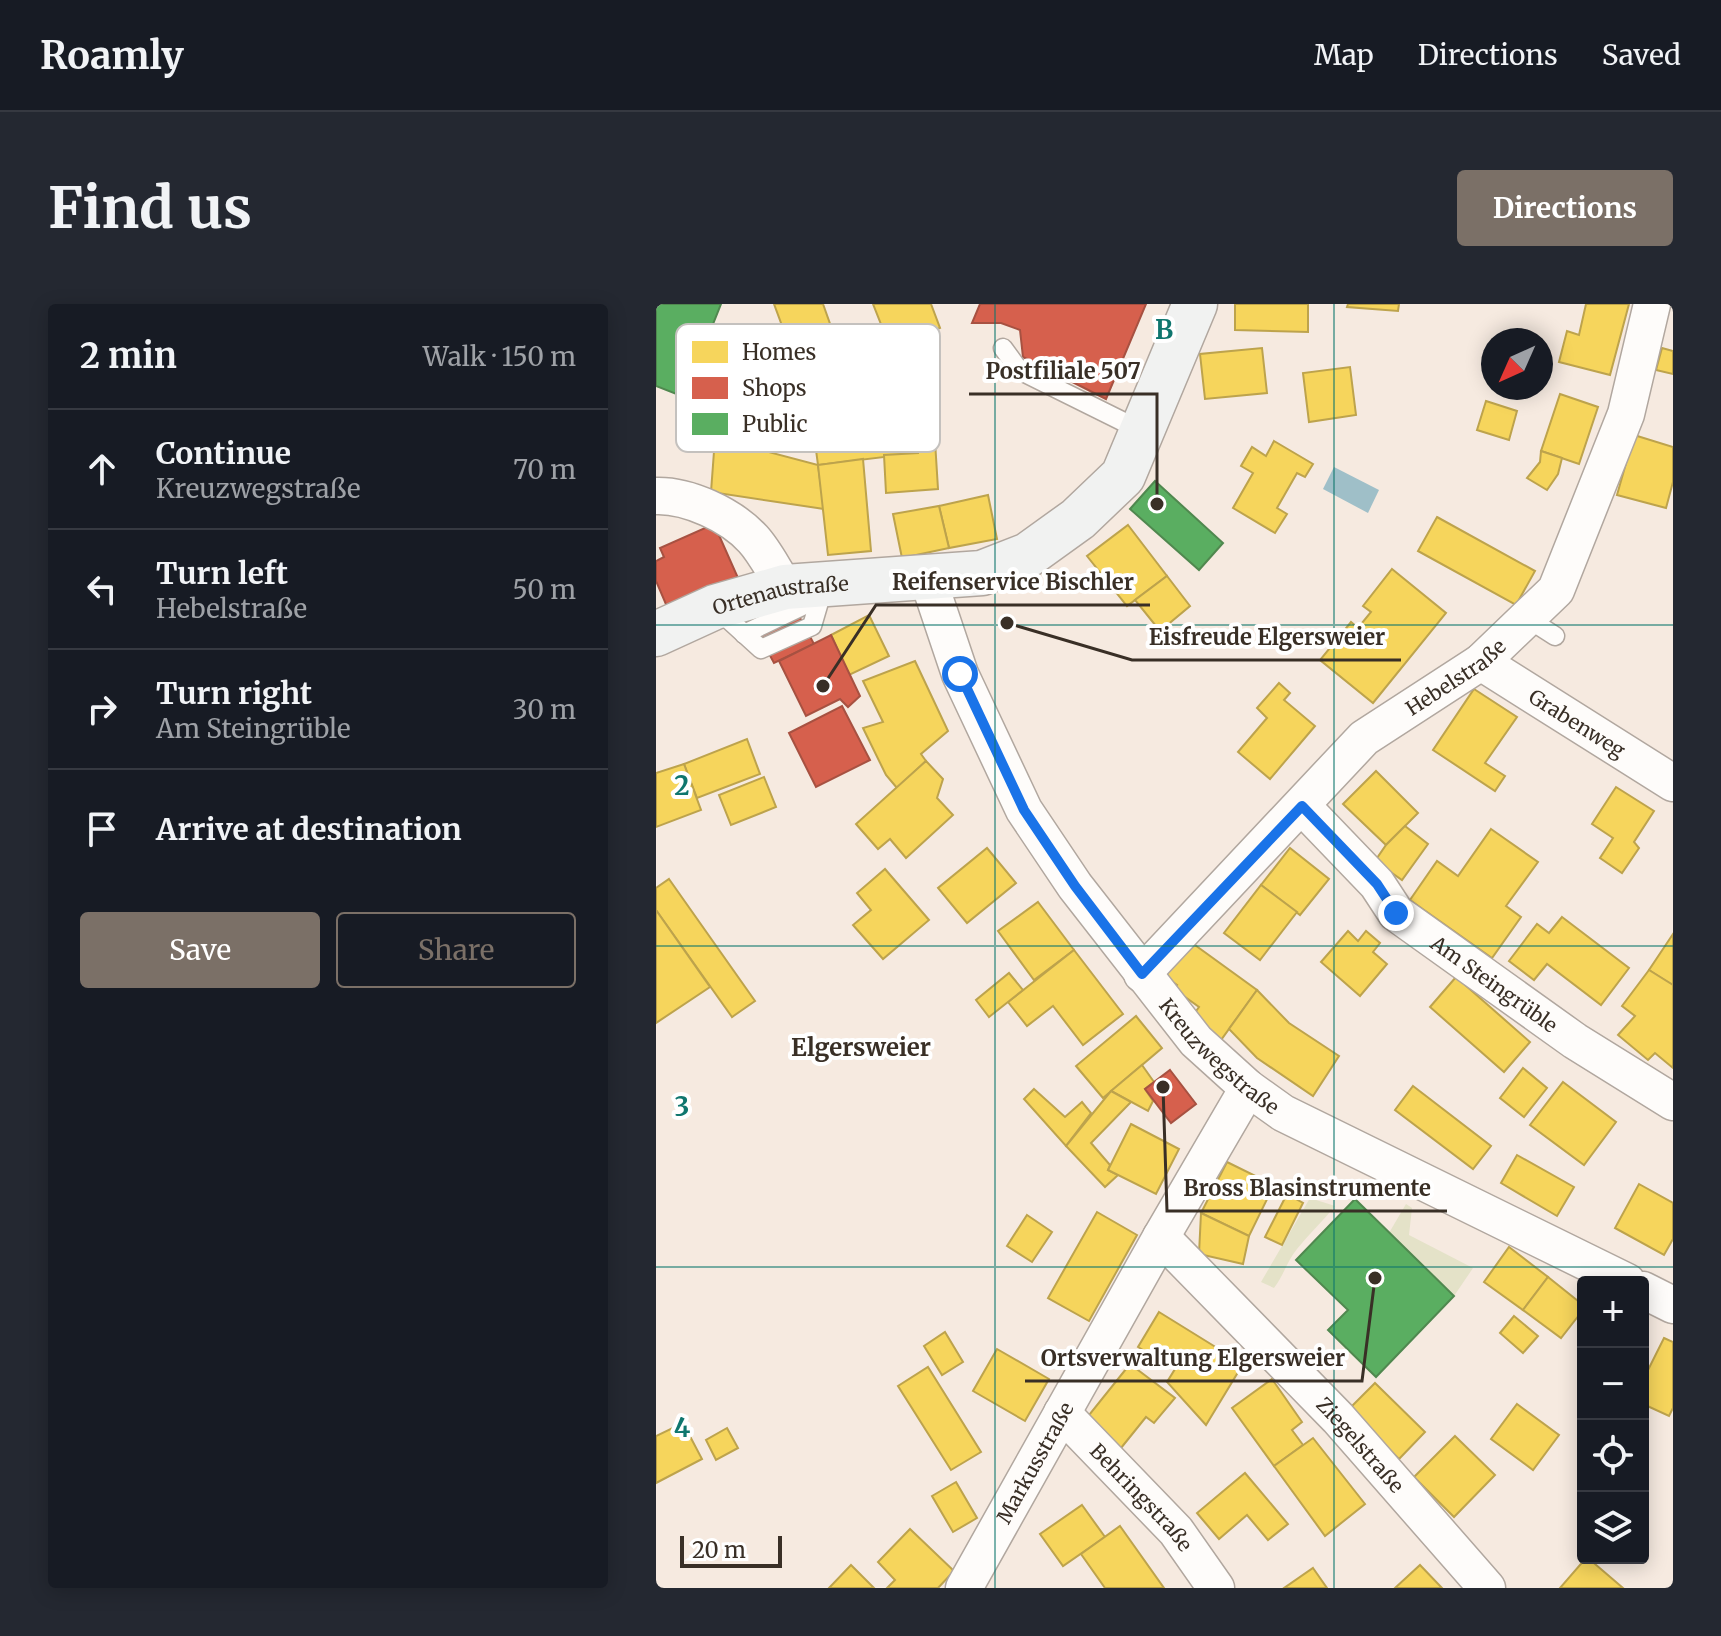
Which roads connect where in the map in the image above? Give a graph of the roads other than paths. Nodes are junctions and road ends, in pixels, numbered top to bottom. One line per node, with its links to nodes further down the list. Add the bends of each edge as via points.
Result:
1 (1195, 304): 4 (street, Ortenaustraße)
2 (1652, 304): 9 (street, Hebelstraße, via 1604,502 1569,580 1541,627)
3 (1003, 348): 4 (lane, via 1019,370)
4 (1142, 431): 6 (street, Ortenaustraße, via 1123,476 1078,519 1028,555 982,573)
5 (656, 496): 7 (street, via 710,508)
6 (928, 579): 7 (street, Ortenaustraße); 12 (street, Kreuzwegstraße, via 960,674 1024,810)
7 (809, 589): 8 (street, Ortenaustraße, via 730,620)
8 (656, 634)
9 (1481, 662): 10 (street, Grabenweg); 11 (street, Hebelstraße, via 1364,738)
10 (1673, 783)
11 (1302, 806): 12 (street, Hebelstraße); 14 (street, Am Steingrüble, via 1377,884 1396,913 1575,1041)
12 (1142, 974): 13 (street, Kreuzwegstraße, via 1196,1041)
13 (1248, 1088): 15 (street, Markusstraße); 16 (street, Kreuzwegstraße, via 1283,1113)
14 (1673, 1102)
15 (1161, 1237): 19 (street, Markusstraße); 22 (street, Ziegelstraße, via 1338,1418)
16 (1615, 1276)
17 (1649, 1293): 18 (street)
18 (1673, 1305)
19 (1062, 1413): 20 (street, Markusstraße); 21 (street, Behringstraße, via 1176,1531)
20 (964, 1588)
21 (1216, 1588)
22 (1487, 1588)

